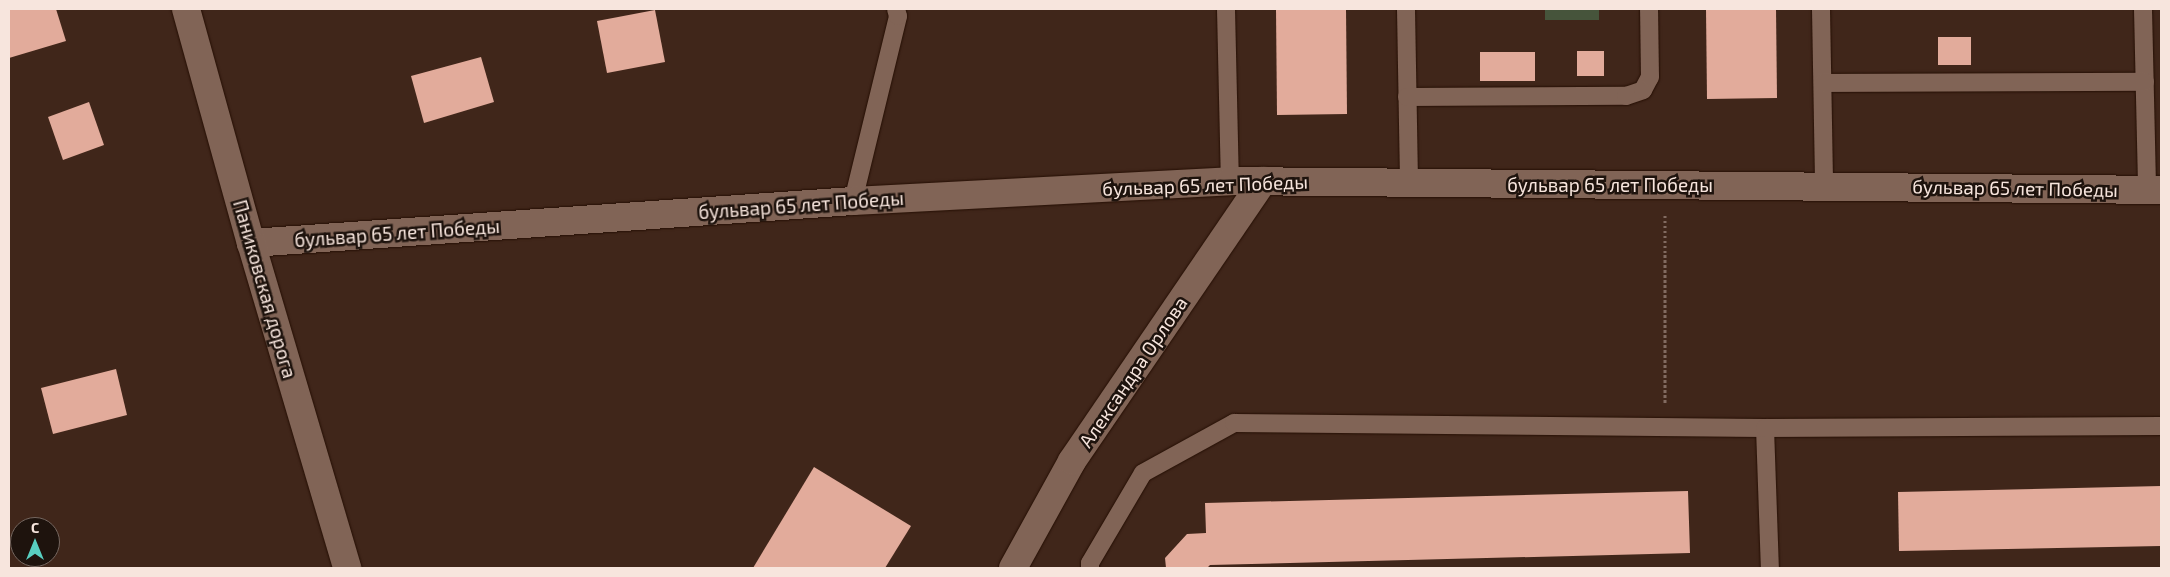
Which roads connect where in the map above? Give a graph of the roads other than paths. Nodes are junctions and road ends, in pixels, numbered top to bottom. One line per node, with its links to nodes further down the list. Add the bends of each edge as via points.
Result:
1 (186, 9): 17 (street, Паниковская дорога)
2 (896, 9): 16 (lane, via 898,16)
3 (1226, 9): 11 (lane)
4 (1406, 9): 10 (lane)
5 (1650, 9): 10 (lane, via 1650,77 1643,90 1626,96)
6 (1822, 9): 8 (lane)
7 (2143, 9): 9 (lane)
8 (1823, 82): 9 (lane); 14 (lane)
9 (2145, 82): 15 (lane)
10 (1407, 97): 13 (lane)
11 (1230, 181): 12 (street, бульвар 65 лет Победы); 16 (street, бульвар 65 лет Победы)
12 (1263, 182): 13 (street, бульвар 65 лет Победы); 21 (street, Александра Орлова, via 1072,460)
13 (1409, 183): 14 (street, бульвар 65 лет Победы)
14 (1824, 187): 15 (street, бульвар 65 лет Победы)
15 (2154, 190)
16 (853, 201): 17 (street, бульвар 65 лет Победы)
17 (251, 243): 20 (street, Паниковская дорога)
18 (2161, 426): 19 (lane)
19 (1765, 428): 22 (lane, via 1234,423 1142,473 1090,562); 23 (lane)
20 (346, 568)
21 (1013, 568)
22 (1090, 568)
23 (1770, 568)

